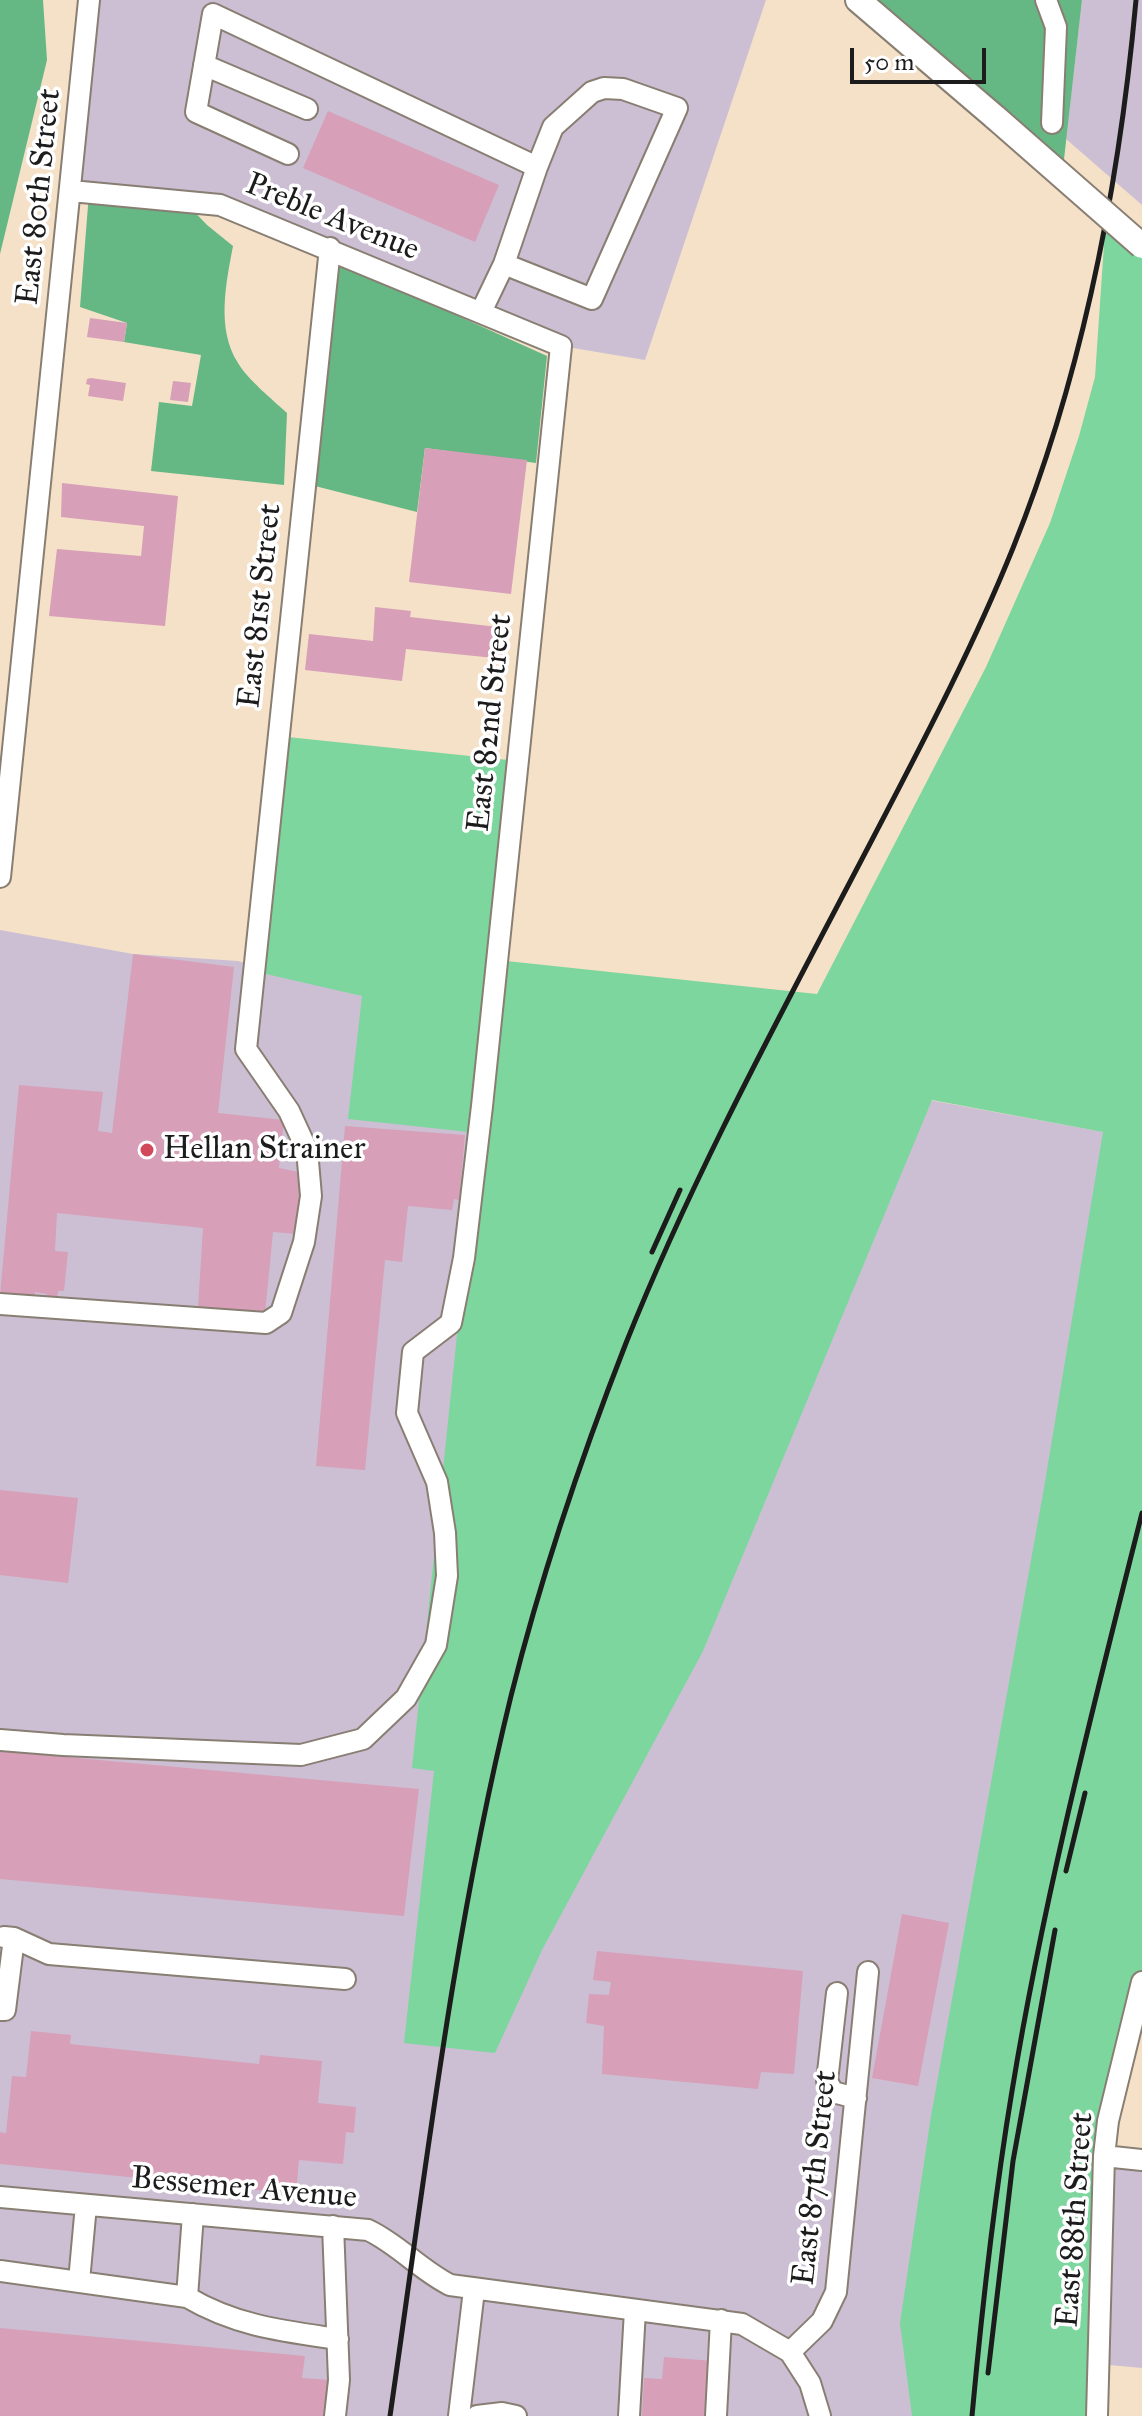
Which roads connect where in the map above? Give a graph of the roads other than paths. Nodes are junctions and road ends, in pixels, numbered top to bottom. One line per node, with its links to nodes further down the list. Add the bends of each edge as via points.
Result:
1 (89, 0): 9 (street, East 80th Street)
2 (858, 0): 10 (main road, bridge)
3 (1046, 0): 6 (street, via 1056,27)
4 (204, 65): 5 (street); 7 (street, via 196,112); 8 (street, via 213,14)
5 (307, 109)
6 (1052, 123)
7 (288, 154)
8 (537, 167): 12 (street); 12 (street, via 553,127 592,92 623,89 677,108 592,299)
9 (71, 191): 11 (street, Preble Avenue, via 220,205); 15 (street, East 80th Street)
10 (1142, 246)
11 (330, 248): 13 (street, Preble Avenue); 16 (street, East 81st Street, via 246,1049 289,1111 307,1150 311,1196 304,1242 281,1313 266,1323)
12 (504, 264): 13 (street)
13 (481, 312): 14 (street, Preble Avenue)
14 (561, 346): 17 (street, East 82nd Street, via 464,1258 451,1323 413,1352 407,1413 437,1482 445,1533 447,1576 436,1645 406,1698 363,1739 301,1755)
15 (0, 877)
16 (0, 1304)
17 (0, 1740)
18 (7, 1937): 20 (street, via 49,1954); 23 (street, via 5,2010)
19 (868, 1972): 24 (street, East 87th Street)
20 (345, 1979)
21 (1142, 1982): 25 (street, East 88th Street)
22 (837, 1993): 24 (street, via 827,2081 833,2092)
23 (0, 2010)
24 (856, 2098): 38 (street, East 87th Street, via 836,2292 822,2321)
25 (1104, 2156): 26 (street); 46 (street, East 88th Street)
26 (1142, 2160)
27 (0, 2197): 28 (street, Bessemer Avenue)
28 (86, 2205): 29 (street, Bessemer Avenue); 32 (street)
29 (193, 2214): 30 (street, Bessemer Avenue); 34 (street)
30 (333, 2226): 33 (street, Bessemer Avenue, via 368,2230 435,2278); 37 (street)
31 (0, 2271): 32 (street)
32 (79, 2281): 34 (street)
33 (474, 2290): 35 (street, Bessemer Avenue); 40 (street)
34 (187, 2297): 37 (street, via 258,2327)
35 (635, 2310): 36 (street, Bessemer Avenue); 43 (street)
36 (721, 2320): 38 (street, Bessemer Avenue, via 742,2324); 44 (street)
37 (338, 2339): 39 (street)
38 (790, 2352): 45 (street, via 810,2383)
39 (335, 2416)
40 (459, 2416)
41 (477, 2416): 42 (street)
42 (516, 2416)
43 (629, 2416)
44 (716, 2416)
45 (820, 2416)
46 (1097, 2416)

